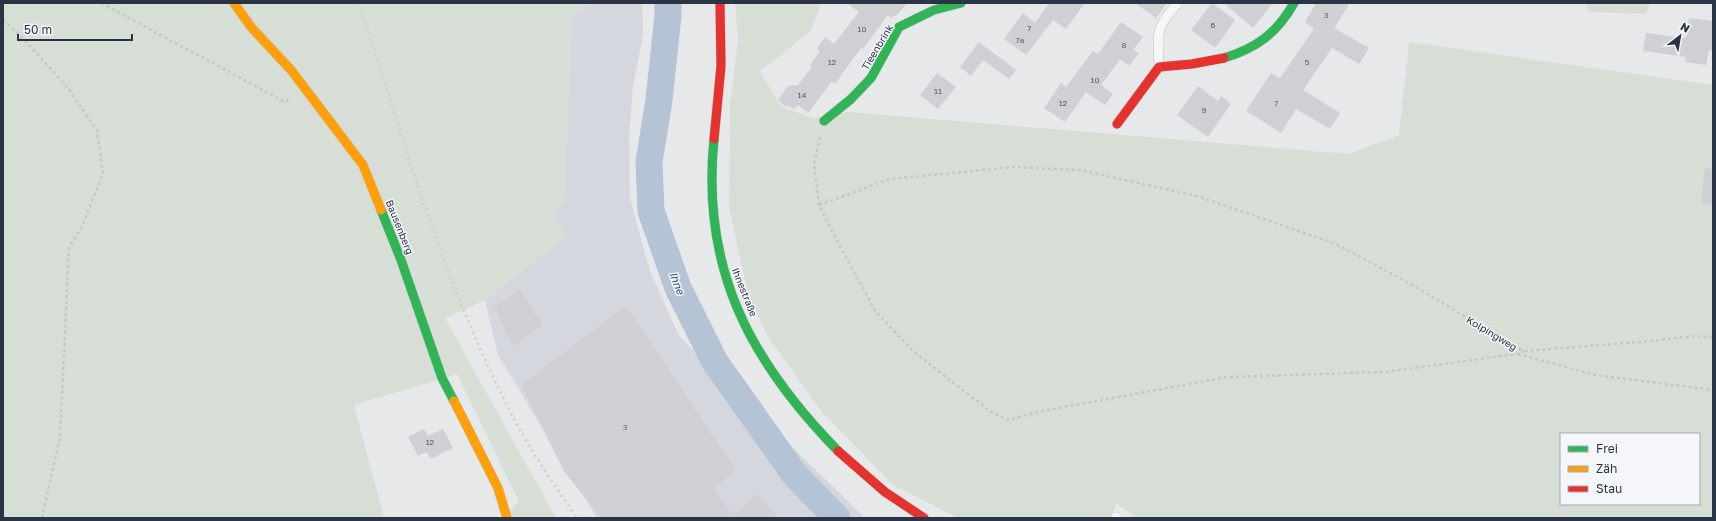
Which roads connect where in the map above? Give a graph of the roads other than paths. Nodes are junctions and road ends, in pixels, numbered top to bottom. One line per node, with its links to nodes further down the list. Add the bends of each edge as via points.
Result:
1 (234, 3): 9 (street, Bausenberg, via 251,27 291,70 363,165 401,260 442,378 498,488)
2 (720, 3): 10 (street, Ihnestraße, via 721,67 712,158 712,197 715,233 723,270 739,312 784,390 813,426 879,488)
3 (961, 3): 7 (street, Tieenbrink, via 934,10 899,27 871,78)
4 (1178, 3): 6 (lane, via 1164,18 1158,32)
5 (1294, 3): 6 (street, via 1282,24 1262,42 1236,55 1199,64)
6 (1159, 67): 8 (street)
7 (824, 121)
8 (1117, 124)
9 (507, 518)
10 (924, 518)

